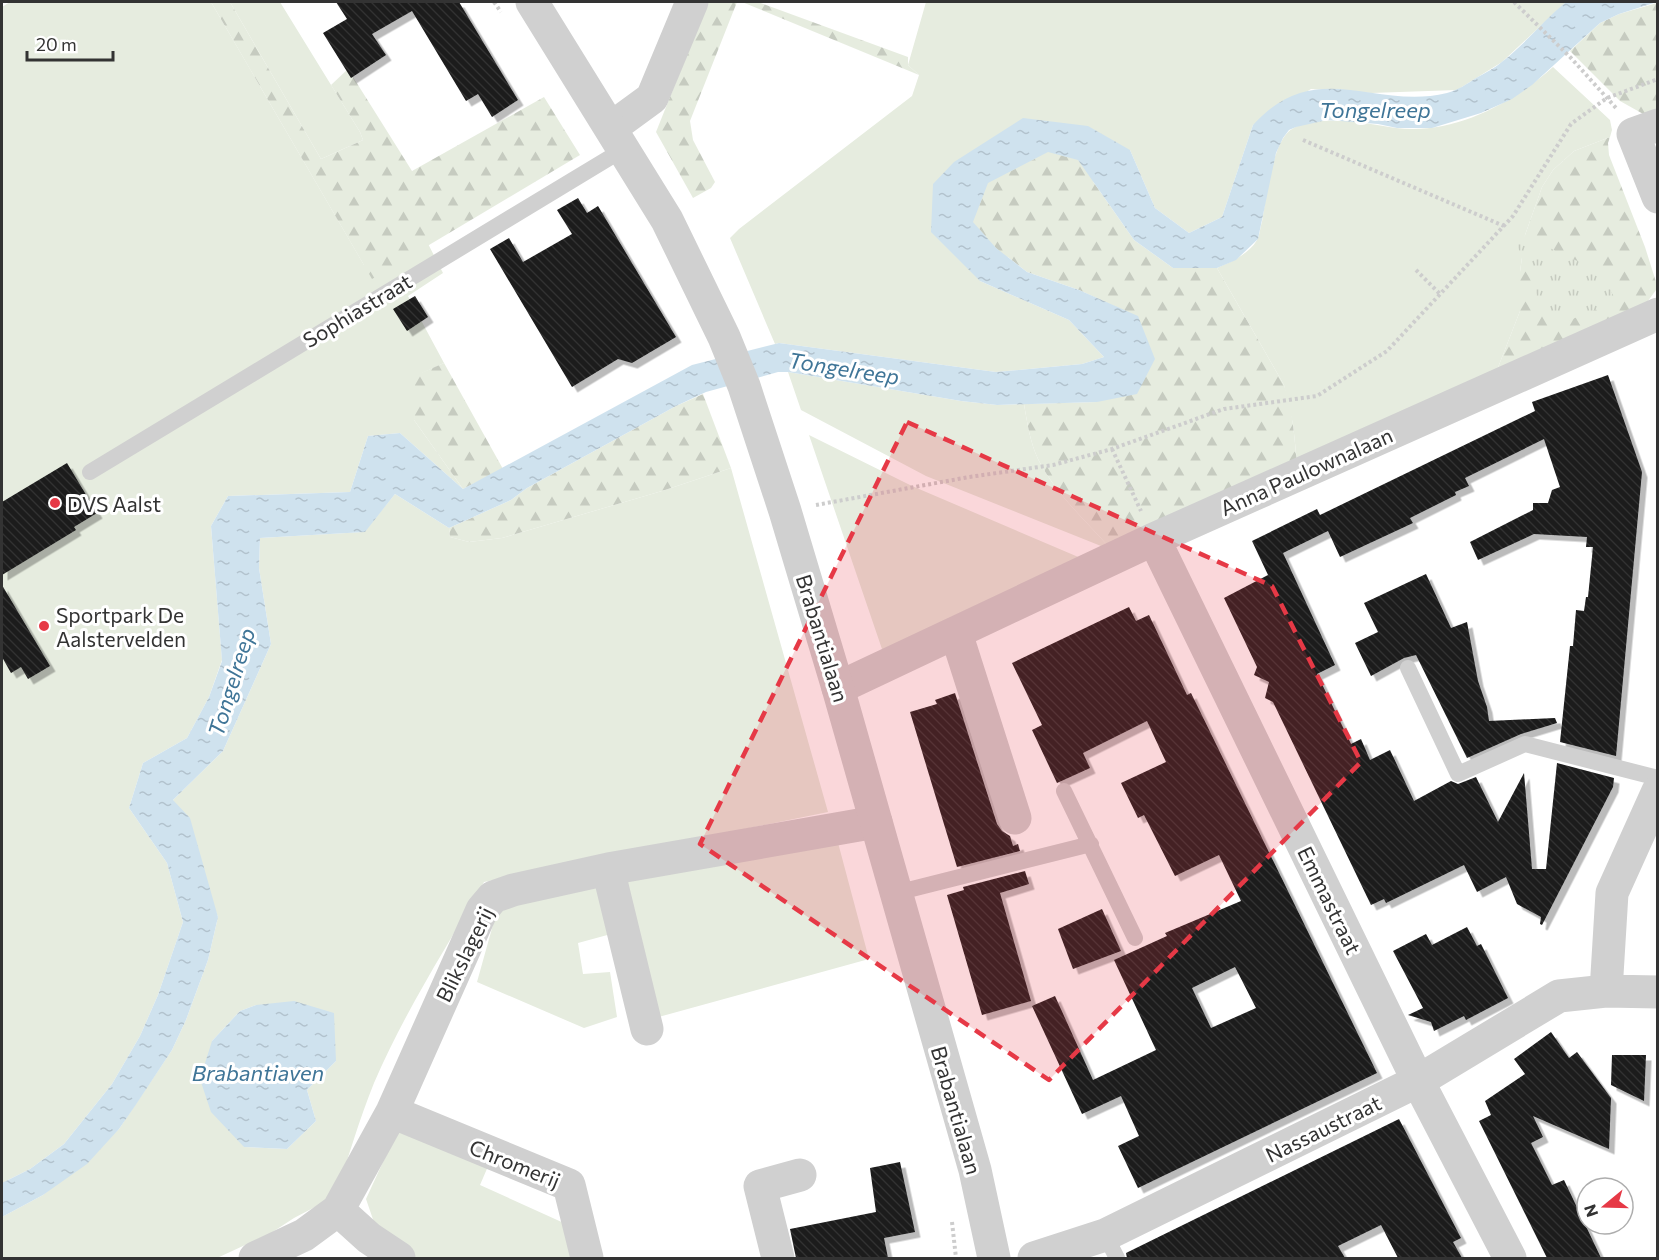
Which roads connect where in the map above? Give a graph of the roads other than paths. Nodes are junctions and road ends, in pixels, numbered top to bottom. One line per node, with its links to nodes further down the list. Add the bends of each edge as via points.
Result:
1 (532, 2): 4 (street)
2 (692, 2): 4 (street, via 652,98)
3 (1658, 125): 5 (street, via 1632,134)
4 (618, 138): 7 (lane, Sophiastraat); 11 (street, Brabantialaan, via 668,220 744,386)
5 (1658, 196)
6 (1658, 314): 8 (street, Anna Paulownalaan)
7 (90, 472)
8 (1154, 539): 9 (street, Anna Paulownalaan); 24 (street, Emmastraat)
9 (956, 633): 11 (street, Anna Paulownalaan); 15 (street)
10 (1408, 668): 12 (lane, via 1458,774 1526,744)
11 (838, 688): 16 (street, Brabantialaan)
12 (1658, 778)
13 (1064, 791): 17 (lane)
14 (1658, 791): 21 (street, via 1612,893)
15 (1015, 818)
16 (876, 822): 18 (street, Blikslagerij); 19 (street, Brabantialaan)
17 (1091, 844): 19 (lane); 20 (lane)
18 (608, 869): 23 (street); 25 (street, Blikslagerij, via 493,897 482,910)
19 (896, 892): 33 (street, Brabantialaan, via 975,1170)
20 (1135, 938)
21 (1606, 991): 22 (street, Nassaustraat); 24 (street, Nassaustraat, via 1559,996)
22 (1658, 992)
23 (647, 1029)
24 (1418, 1081): 28 (street, Nassaustraat); 35 (street, Emmastraat)
25 (392, 1112): 27 (street, Blikslagerij); 31 (street, Chromerij, via 569,1185)
26 (800, 1175): 32 (street, via 760,1186)
27 (338, 1210): 29 (street, Blikslagerij, via 304,1235); 30 (street)
28 (1111, 1246): 34 (street, Nassaustraat)
29 (255, 1258)
30 (399, 1258)
31 (587, 1258)
32 (778, 1258)
33 (994, 1258)
34 (1034, 1258)
35 (1510, 1258)

